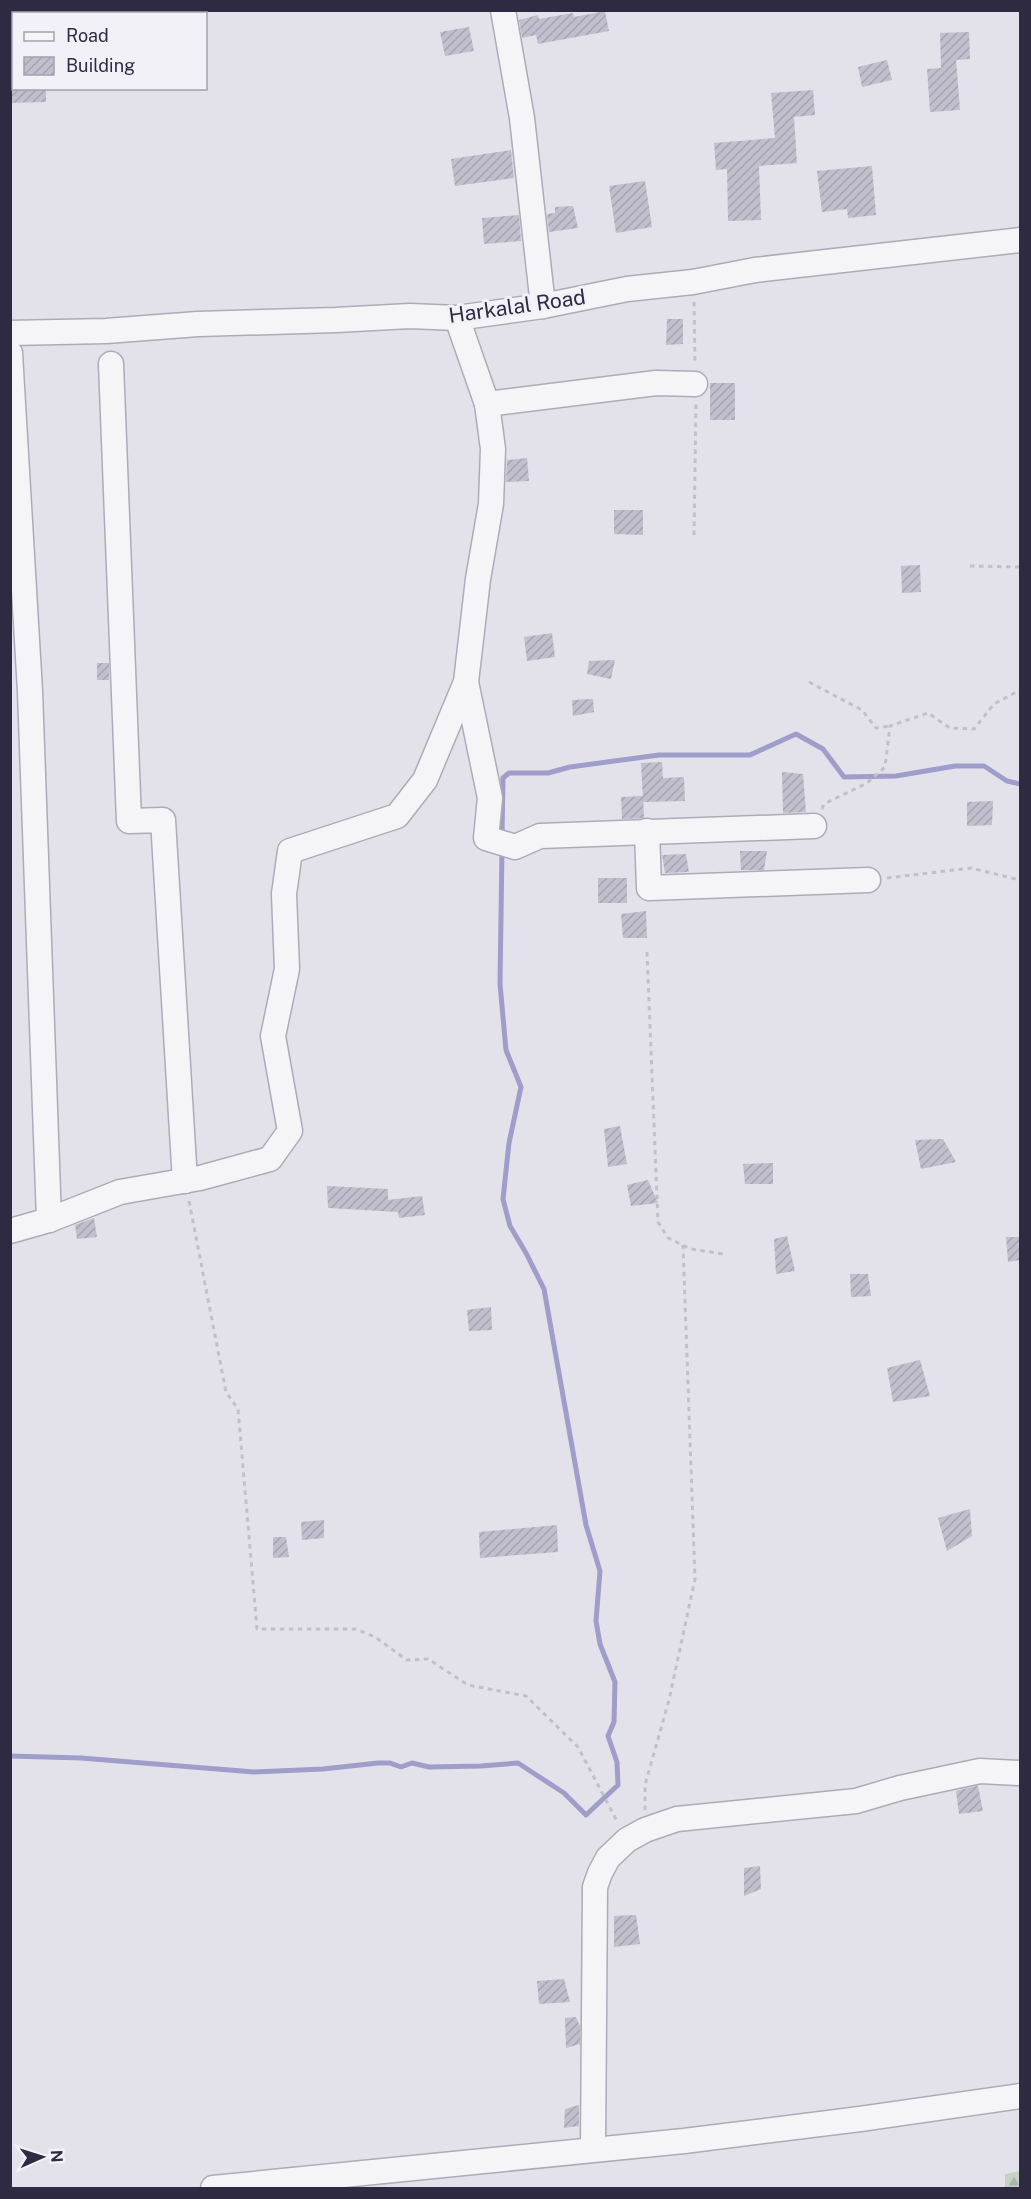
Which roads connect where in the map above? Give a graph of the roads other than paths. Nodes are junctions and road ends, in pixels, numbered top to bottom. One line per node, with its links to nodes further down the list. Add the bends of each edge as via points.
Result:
1 (503, 10): 3 (street, via 522,118)
2 (1020, 240): 3 (street, Harkalal Road, via 755,270)
3 (543, 306): 4 (street, Harkalal Road)
4 (457, 318): 5 (street, Harkalal Road, via 410,316); 9 (street)
5 (10, 333)
6 (10, 353): 15 (street, via 30,691)
7 (111, 364): 14 (street, via 129,821 164,820)
8 (696, 384): 9 (street, via 656,382)
9 (487, 404): 10 (street, via 494,449 491,504)
10 (466, 682): 12 (street, via 490,798 486,838 515,847 540,836); 14 (street, via 425,780 397,816 290,851 284,894 287,969 273,1036 290,1131 270,1159)
11 (814, 826): 12 (street)
12 (647, 831): 13 (street, via 649,888)
13 (868, 880)
14 (185, 1181): 15 (street, via 120,1192)
15 (49, 1220): 16 (street)
16 (10, 1231)
17 (1020, 1773): 19 (street, via 980,1771 856,1801 677,1819 636,1835 608,1858 596,1887)
18 (1020, 2096): 19 (street, via 860,2120)
19 (593, 2150): 20 (street)
20 (213, 2188)

